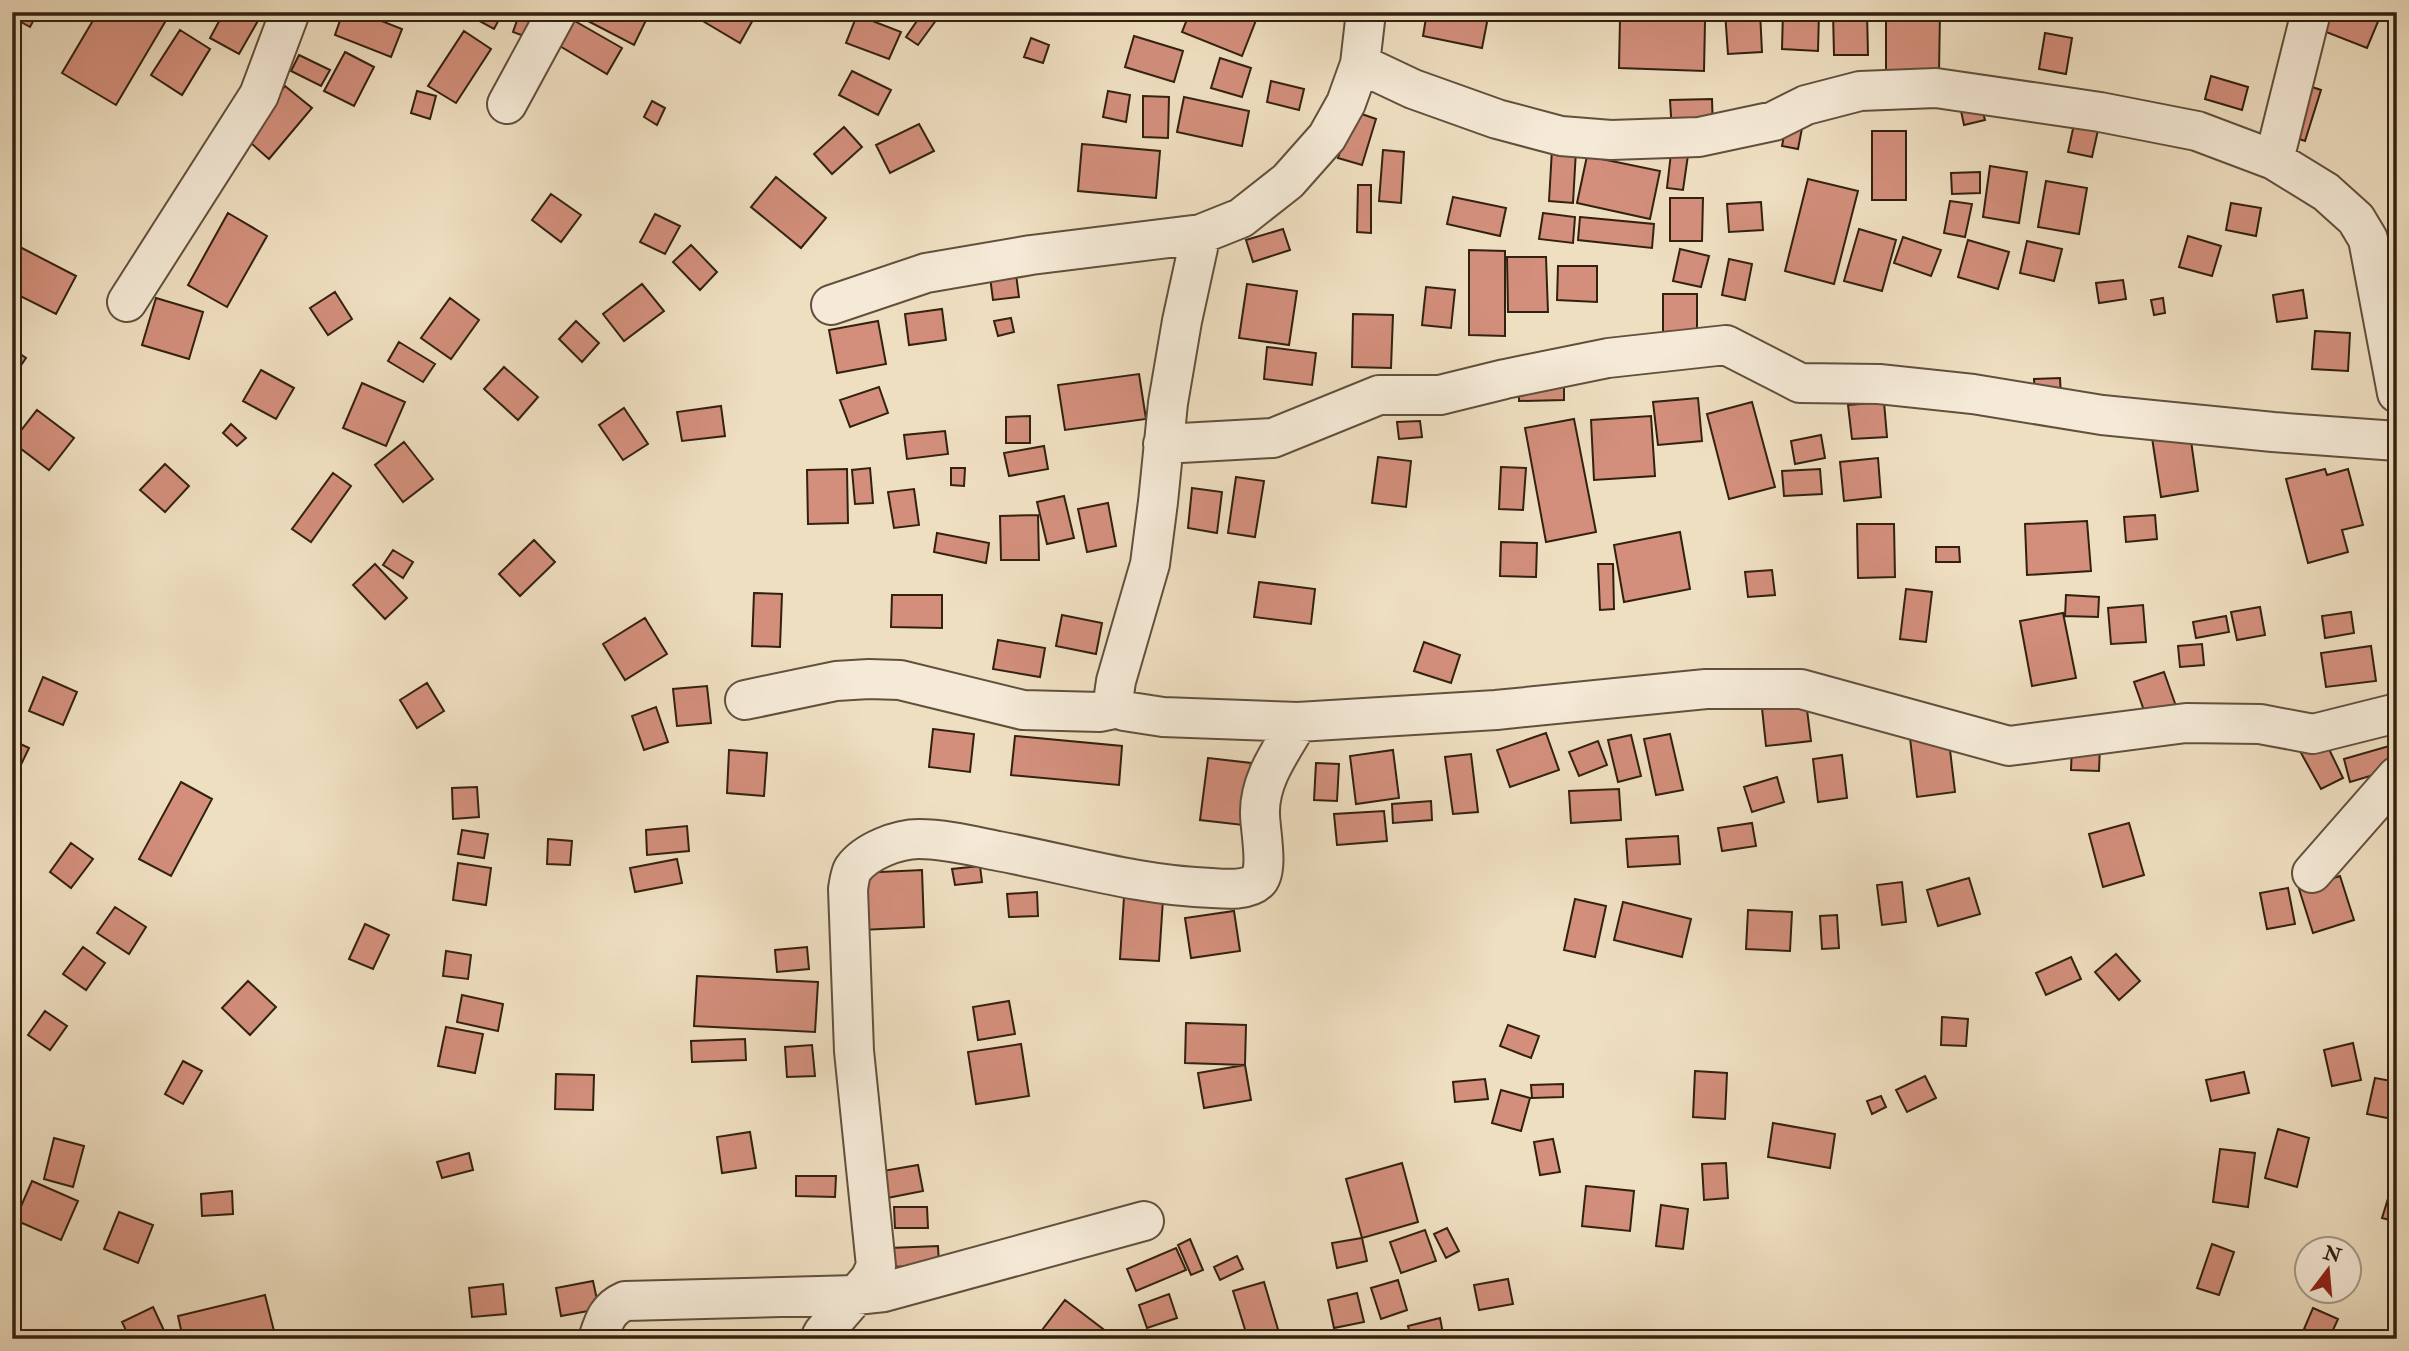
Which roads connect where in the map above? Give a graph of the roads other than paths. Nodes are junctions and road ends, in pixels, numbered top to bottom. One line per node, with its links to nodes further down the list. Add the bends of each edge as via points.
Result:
1 (290, 12): 9 (street, via 259,95)
2 (557, 12): 6 (street)
3 (1366, 12): 5 (street)
4 (2311, 12): 7 (street)
5 (1360, 64): 7 (street, via 1413,89 1560,136 1611,140 1699,137 1774,121 1806,105 1860,90 1936,88 2197,131); 8 (street, via 1327,137 1288,181 1241,218)
6 (508, 104)
7 (2274, 160): 11 (street, via 2326,192 2356,219 2368,239)
8 (1202, 234): 10 (street, via 926,273); 13 (street, via 1182,321)
9 (127, 302)
10 (831, 305)
11 (2397, 393)
12 (2397, 441): 13 (street, via 2102,415 1879,384 1801,383 1726,345 1608,358 1440,395 1379,395 1273,438)
13 (1163, 444): 15 (street, via 1150,564 1116,681 1114,697)
14 (744, 699): 15 (street, via 869,679 900,680 1023,710 1100,712)
15 (1119, 708): 17 (street, via 1163,717)
16 (2397, 713): 17 (street, via 2313,734 2260,724 2186,723 2009,746 1801,689 1706,690 1496,710)
17 (1298, 722): 21 (street, via 1264,782 1260,798 1263,871 1256,883 1246,887 1192,888 1151,882 966,844 918,839 890,845 852,870 848,889 854,1051 876,1253 870,1279)
18 (2397, 776): 19 (street)
19 (2312, 873)
20 (1144, 1220): 21 (street, via 908,1286)
21 (856, 1295): 22 (street, via 625,1301 606,1316); 23 (street)
22 (598, 1339)
23 (820, 1339)

